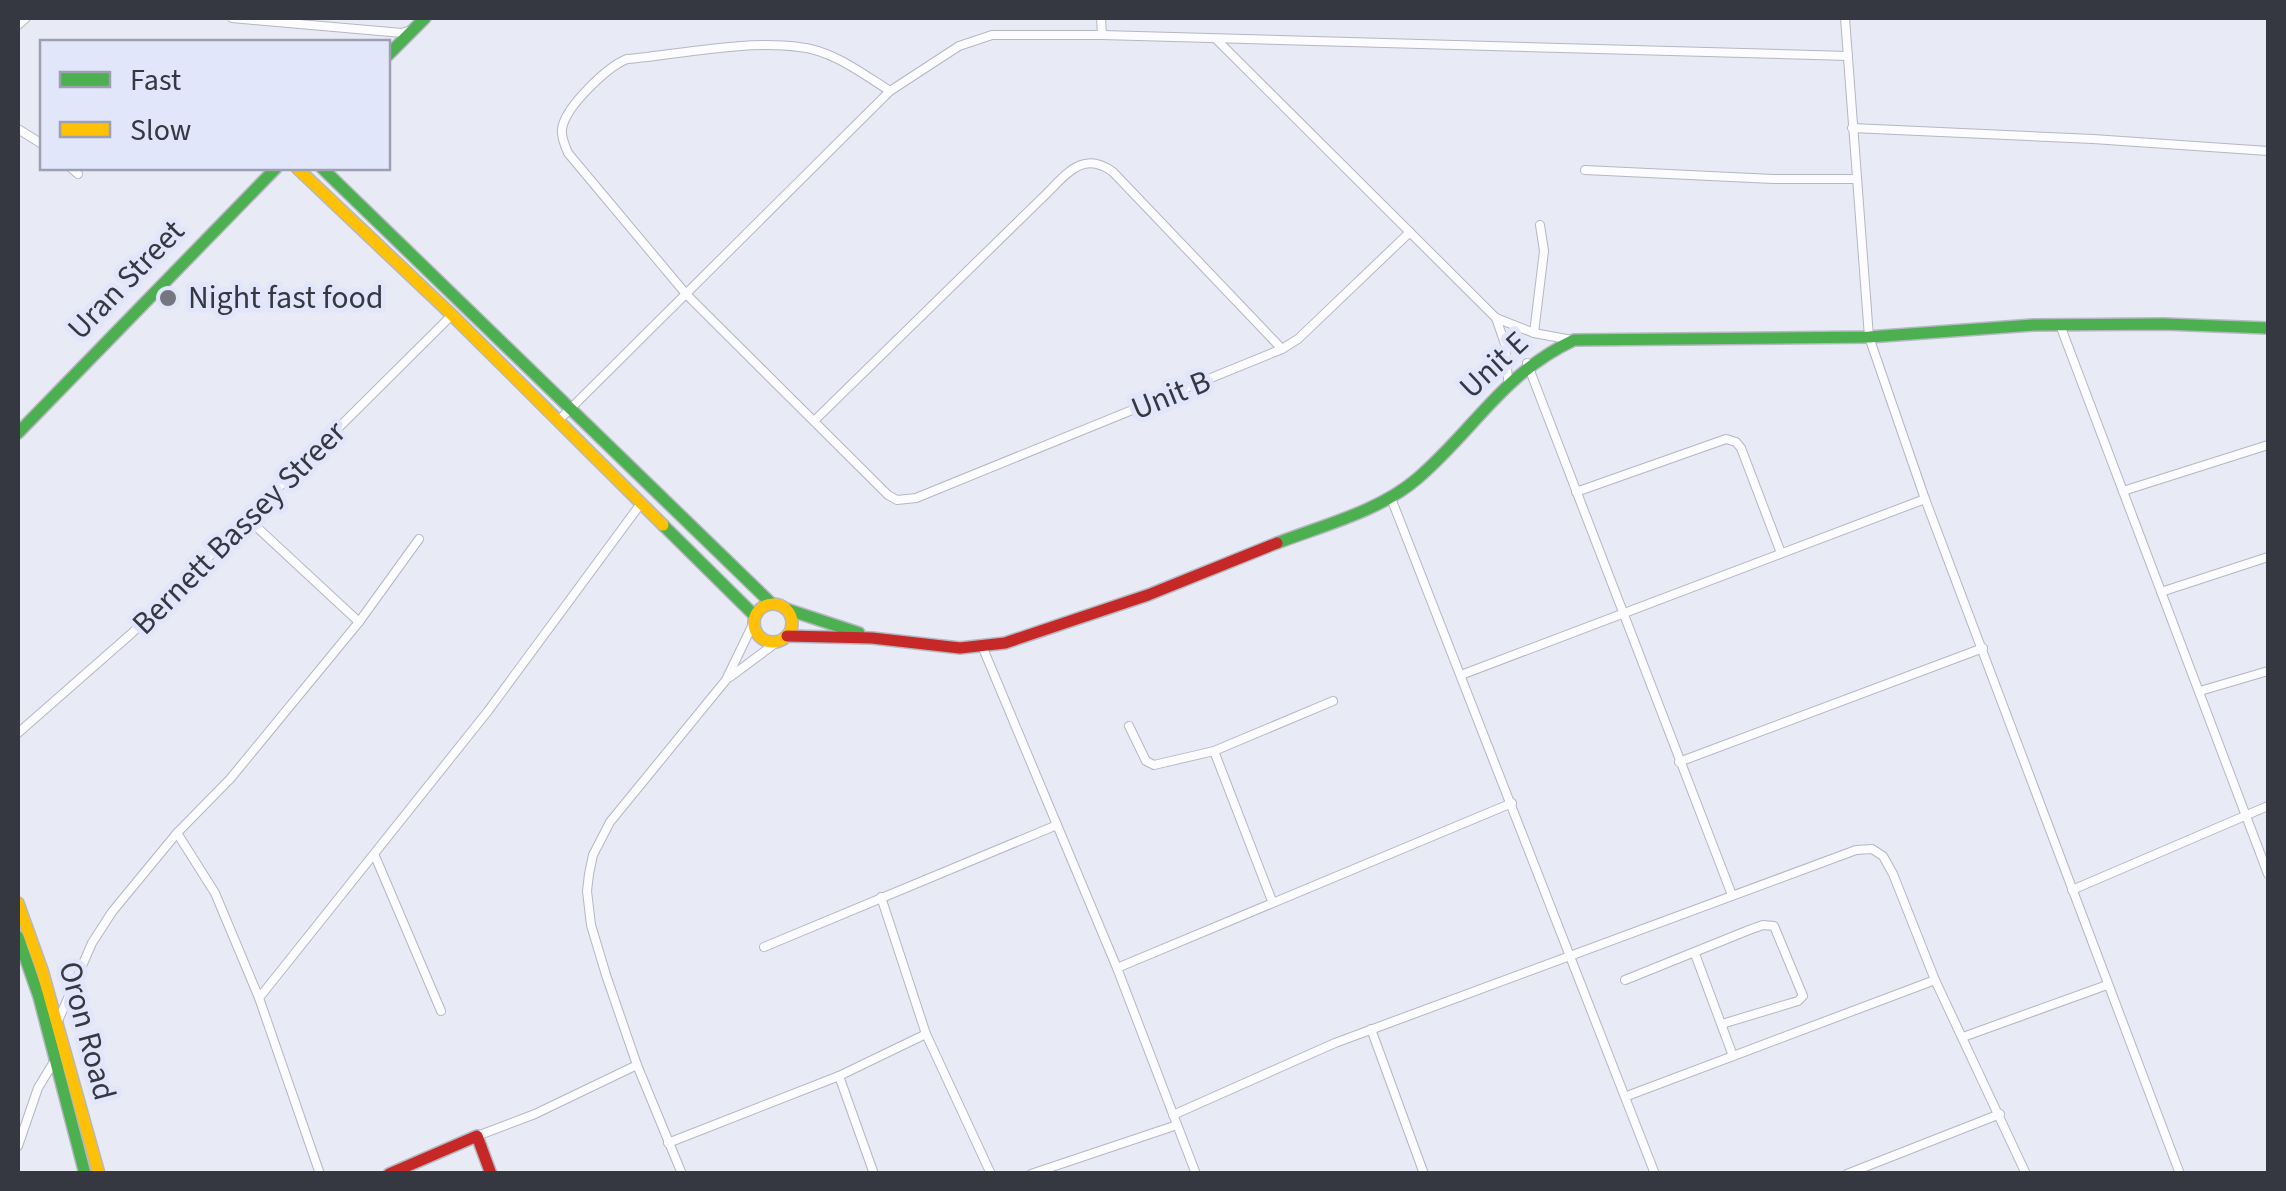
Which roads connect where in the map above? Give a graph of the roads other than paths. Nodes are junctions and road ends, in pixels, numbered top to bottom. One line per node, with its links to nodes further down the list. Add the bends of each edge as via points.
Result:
1 (26, 18): 6 (street)
2 (232, 18): 7 (street)
3 (424, 18): 7 (main road)
4 (1101, 18): 8 (street)
5 (1844, 18): 11 (street)
6 (18, 25)
7 (413, 30): 10 (main road)
8 (1102, 35): 9 (street); 12 (street, via 992,35 959,46)
9 (1216, 39): 11 (street); 23 (street)
10 (390, 53)
11 (1848, 56): 13 (street)
12 (890, 91): 24 (street); 24 (street, via 846,63 801,46 614,65 567,113 562,138)
13 (1852, 128): 16 (street); 21 (street)
14 (18, 130): 15 (street)
15 (40, 143)
16 (2268, 151)
17 (274, 170): 38 (main road, Uran Street)
18 (299, 170): 25 (main road)
19 (324, 170): 35 (main road)
20 (1585, 170): 21 (street)
21 (1855, 178): 30 (street)
22 (1540, 224): 29 (street, via 1543,265)
23 (1410, 232): 26 (street); 32 (street, Unit B)
24 (686, 294): 35 (street); 37 (street)
25 (452, 315): 36 (main road); 45 (street, Bernett Bassey Streer)
26 (1496, 318): 29 (street); 34 (street)
27 (2060, 324): 28 (main road, Unit E); 30 (main road, Unit E); 40 (street)
28 (2268, 328)
29 (1534, 333): 31 (street)
30 (1868, 337): 31 (main road, Unit E); 43 (street)
31 (1574, 340): 33 (main road, Unit E)
32 (1282, 349): 37 (street, Unit B, via 916,498 888,495); 37 (street, via 1113,172 1089,162 1040,200)
33 (1527, 364): 34 (main road, Unit E); 41 (street)
34 (1508, 380): 42 (main road, Unit E, via 1425,474)
35 (570, 410): 36 (street); 50 (main road)
36 (559, 420): 44 (main road)
37 (815, 420)
38 (18, 433)
39 (2268, 445): 40 (street)
40 (2123, 491): 49 (street)
41 (1576, 492): 47 (street, via 1726,439 1736,442); 52 (street)
42 (1391, 498): 57 (main road, Unit E, via 1148,594); 60 (street)
43 (1925, 498): 47 (street); 58 (street)
44 (642, 502): 53 (main road); 73 (street)
45 (248, 519): 54 (street); 65 (street, Bernett Bassey Streer, via 132,634)
46 (419, 539): 54 (street)
47 (1781, 554): 52 (street)
48 (2268, 557): 49 (street)
49 (2161, 592): 62 (street)
50 (772, 604): 51 (main road); 53 (main road, via 761,607)
51 (786, 609): 55 (main road); 56 (main road, via 792,622)
52 (1622, 615): 60 (street); 67 (street)
53 (754, 620): 56 (main road, via 760,637); 61 (street)
54 (359, 622): 72 (street, via 230,779)
55 (872, 638): 56 (main road); 57 (main road, Unit E)
56 (782, 639): 61 (street)
57 (982, 646): 71 (street)
58 (1983, 648): 67 (street); 75 (street)
59 (2268, 671): 62 (street)
60 (1462, 675): 68 (street)
61 (726, 680): 97 (street, via 610,822 593,855 591,925)
62 (2200, 691): 70 (street)
63 (1332, 701): 66 (street)
64 (1129, 726): 66 (street, via 1154,765)
65 (18, 733)
66 (1214, 751): 78 (street)
67 (1679, 762): 76 (street)
68 (1512, 804): 78 (street); 82 (street)
69 (2268, 806): 70 (street)
70 (2246, 815): 74 (street); 75 (street)
71 (1057, 825): 77 (street); 84 (street)
72 (176, 833): 88 (street, via 214,893); 90 (street, via 92,943)
73 (374, 856): 88 (street); 89 (street)
74 (2268, 874)
75 (2072, 890): 87 (street)
76 (1732, 894): 82 (street); 86 (street, via 1872,848 1893,874)
77 (881, 897): 81 (street); 93 (street)
78 (1272, 901): 84 (street)
79 (18, 904): 90 (main road, Oron Road)
80 (18, 937): 96 (main road, Oron Road)
81 (764, 947)
82 (1570, 954): 92 (street); 99 (street)
83 (1695, 954): 85 (street); 91 (street); 91 (street, via 1774,926 1803,996)
84 (1117, 968): 101 (street)
85 (1625, 980)
86 (1935, 980): 94 (street); 95 (street)
87 (2107, 985): 94 (street); 119 (street)
88 (259, 998): 107 (street)
89 (440, 1011)
90 (58, 1022): 106 (main road, Oron Road)
91 (1722, 1024): 95 (street)
92 (1370, 1029): 101 (street); 115 (street)
93 (926, 1034): 98 (street); 112 (street)
94 (1963, 1037): 100 (street)
95 (1732, 1056): 99 (street)
96 (54, 1060): 104 (street); 105 (main road, Oron Road)
97 (637, 1065): 102 (street); 103 (street)
98 (839, 1076): 103 (street); 111 (street)
99 (1627, 1096): 116 (street)
100 (2000, 1114): 117 (street); 118 (street)
101 (1175, 1120): 113 (street); 114 (street)
102 (477, 1136): 108 (main road); 109 (main road)
103 (668, 1143): 110 (street)
104 (18, 1146)
105 (84, 1174)
106 (99, 1174)
107 (320, 1174)
108 (390, 1174)
109 (491, 1174)
110 (682, 1174)
111 (874, 1174)
112 (990, 1174)
113 (1031, 1174)
114 (1196, 1174)
115 (1424, 1174)
116 (1655, 1174)
117 (1847, 1174)
118 (2026, 1174)
119 (2180, 1174)

